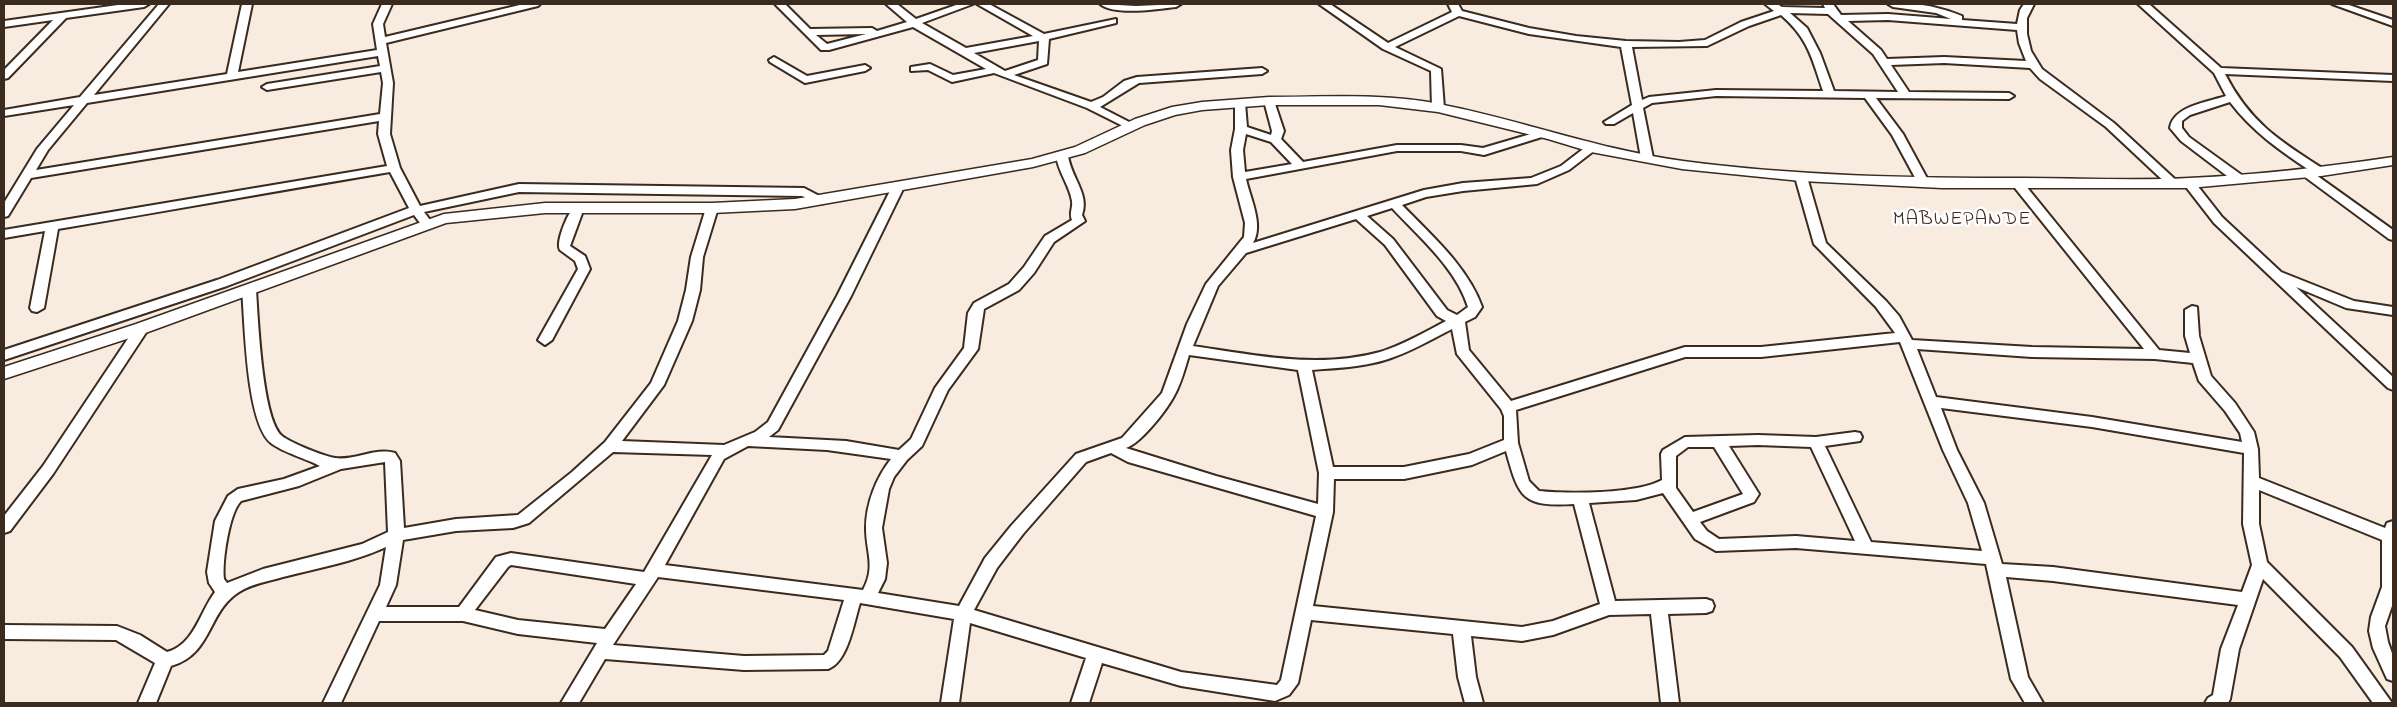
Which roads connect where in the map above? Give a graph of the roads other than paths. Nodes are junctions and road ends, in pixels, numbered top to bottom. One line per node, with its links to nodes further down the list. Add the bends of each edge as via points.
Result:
1 (144, 4): 18 (street)
2 (164, 4): 25 (street)
3 (247, 4): 49 (street)
4 (387, 4): 36 (street, via 378,24)
5 (535, 4): 19 (street)
6 (780, 4): 33 (street)
7 (891, 4): 30 (street)
8 (968, 4): 30 (street)
9 (982, 4): 34 (street)
10 (1105, 4): 11 (street, via 1136,9)
11 (1176, 4)
12 (1324, 4): 37 (street)
13 (1770, 4): 22 (street)
14 (1893, 4): 27 (street, via 1938,10)
15 (2029, 4): 31 (street)
16 (2143, 4): 46 (street)
17 (2337, 4): 28 (street)
18 (111, 6): 23 (street); 25 (street)
19 (516, 6): 36 (street)
20 (1830, 7): 22 (street); 24 (street)
21 (1456, 8): 35 (street, via 1529,31); 37 (street)
22 (1781, 11): 35 (street, via 1707,42 1678,46); 53 (street, via 1802,28)
23 (64, 14): 29 (street); 48 (street)
24 (1840, 18): 27 (street); 40 (street)
25 (150, 20): 58 (street)
26 (1112, 21): 34 (street)
27 (1965, 22): 31 (street)
28 (2393, 23)
29 (4, 24)
30 (916, 24): 32 (street); 38 (street)
31 (2022, 27): 41 (street, via 2022,38)
32 (898, 29): 33 (street); 33 (street, via 825,48)
33 (809, 32)
34 (1044, 38): 38 (street); 47 (street, via 1044,62)
35 (1626, 44): 60 (street)
36 (381, 46): 42 (street); 49 (street)
37 (1387, 47): 62 (street, via 1436,69)
38 (963, 52): 47 (street)
39 (774, 60): 43 (street, via 805,80)
40 (1885, 62): 41 (street, via 1944,60); 52 (street)
41 (2034, 65): 83 (street, via 2050,81 2112,126)
42 (385, 68): 51 (street); 64 (street, via 389,91)
43 (865, 68)
44 (915, 69): 47 (street, via 930,67 952,79)
45 (1262, 71): 61 (street, via 1181,76 1169,80 1142,79)
46 (2218, 71): 50 (street); 56 (street)
47 (1000, 73): 61 (street)
48 (4, 76)
49 (232, 76): 58 (street)
50 (2393, 78)
51 (267, 87)
52 (1906, 94): 54 (street); 55 (street)
53 (1830, 95): 54 (street); 60 (street, via 1732,92 1658,99)
54 (1868, 95): 81 (street, via 1897,134)
55 (2009, 96)
56 (2232, 98): 76 (street, via 2264,134); 80 (street, via 2186,113 2177,120 2176,128 2185,139)
57 (1269, 101): 59 (street); 62 (street, via 1379,101); 69 (street, via 1278,130)
58 (81, 102): 63 (street); 77 (street, via 43,148)
59 (1240, 103): 66 (street, via 1172,111); 67 (street)
60 (1637, 105): 65 (street); 72 (street)
61 (1091, 106): 66 (street)
62 (1438, 108): 68 (street)
63 (4, 113)
64 (384, 117): 75 (street, via 384,134); 77 (street)
65 (1610, 122)
66 (1131, 127): 71 (street)
67 (1241, 129): 69 (street); 78 (street, via 1237,150)
68 (1541, 134): 70 (street); 74 (street, via 1484,152 1461,148 1397,148)
69 (1275, 140): 74 (street)
70 (1591, 148): 72 (street); 87 (street, via 1564,168 1533,181 1464,187)
71 (1062, 155): 85 (street); 125 (street, via 1062,164 1079,201 1080,209 1076,215 1079,221 1049,240 1014,287 974,312 971,349 942,388 917,442)
72 (1647, 158): 79 (street, via 1729,171)
73 (2393, 161): 76 (street)
74 (1301, 166): 78 (street)
75 (394, 168): 90 (street); 94 (street)
76 (2313, 172): 80 (street); 96 (street)
77 (28, 175): 91 (street)
78 (1239, 177): 97 (street, via 1251,223 1250,238)
79 (1801, 177): 81 (street); 106 (street, via 1820,244 1881,304)
80 (2239, 178): 84 (street)
81 (1923, 182): 82 (street)
82 (2017, 183): 83 (street); 108 (street)
83 (2173, 183): 84 (street)
84 (2188, 183): 98 (street, via 2218,220)
85 (898, 187): 86 (street); 117 (street, via 844,296 773,426)
86 (821, 200): 89 (street); 90 (street, via 804,192 519,188)
87 (1393, 202): 92 (street); 103 (street, via 1474,298 1476,307)
88 (578, 208): 89 (street); 93 (street, via 460,215); 105 (street, via 564,247 580,260 584,269)
89 (712, 208): 121 (street, via 697,258 685,322 657,385)
90 (416, 210): 93 (street); 109 (street, via 222,283)
91 (4, 213)
92 (1358, 214): 97 (street); 103 (street, via 1389,242 1442,314)
93 (427, 224): 99 (street)
94 (52, 226): 95 (street); 100 (street)
95 (4, 234)
96 (2393, 236)
97 (1242, 250): 107 (street, via 1212,284)
98 (2270, 270): 102 (street, via 2351,305); 113 (street)
99 (249, 290): 104 (street); 126 (street, via 260,404 267,425 276,439 326,462)
100 (36, 308)
101 (2192, 310): 110 (street, via 2192,336)
102 (2393, 310)
103 (1458, 321): 111 (street, via 1382,356); 115 (street, via 1462,351)
104 (142, 328): 112 (street); 133 (street, via 48,470)
105 (545, 340)
106 (1906, 341): 108 (street, via 2032,352); 114 (street); 115 (street, via 1761,352 1685,352)
107 (1186, 350): 111 (street); 122 (street, via 1168,395 1138,432)
108 (2155, 354): 110 (street)
109 (4, 355)
110 (2197, 359): 124 (street, via 2204,378 2247,432)
111 (1304, 366): 127 (street)
112 (4, 374)
113 (2393, 385)
114 (1931, 402): 124 (street, via 2020,410); 137 (street, via 1976,504)
115 (1508, 407): 120 (street)
116 (1855, 437): 118 (street)
117 (747, 442): 123 (street); 125 (street, via 815,442 869,448)
118 (1816, 442): 119 (street, via 1758,440); 136 (street)
119 (1719, 443): 129 (street, via 1685,442 1673,450 1668,454 1670,485); 132 (street, via 1751,494 1724,508)
120 (1511, 444): 127 (street, via 1472,459 1412,472); 130 (street, via 1528,492 1536,497)
121 (610, 446): 123 (street); 135 (street, via 523,519 420,529)
122 (1113, 448): 131 (street, via 1128,456); 149 (street, via 1081,458 991,563)
123 (725, 450): 139 (street)
124 (2251, 450): 128 (street)
125 (902, 456): 141 (street, via 888,474 879,497 874,528 877,579)
126 (338, 464): 135 (street, via 390,457 393,461); 140 (street, via 292,483 246,493 232,500 224,520 215,569 218,587)
127 (1327, 472): 131 (street)
128 (2251, 481): 134 (street); 138 (street, via 2251,524)
129 (1666, 485): 130 (street, via 1636,494); 132 (street)
130 (1580, 498): 144 (street)
131 (1325, 512): 146 (street)
132 (1690, 519): 136 (street, via 1701,535 1716,544 1796,542)
133 (4, 526)
134 (2391, 531): 155 (street, via 2388,595 2379,614 2376,632)
135 (396, 535): 140 (street, via 366,549 263,576); 147 (street, via 388,585)
136 (1866, 547): 137 (street)
137 (1995, 564): 142 (street); 164 (street, via 2020,679)
138 (2260, 566): 142 (street); 166 (street, via 2346,652)
139 (651, 575): 141 (street); 148 (street, via 510,558 502,562); 152 (street)
140 (227, 590): 154 (street, via 196,642 176,657)
141 (861, 596): 149 (street); 152 (street, via 835,655 828,662 744,663)
142 (2246, 599): 165 (street, via 2230,649 2221,699)
143 (1706, 606): 145 (street)
144 (1609, 608): 145 (street); 150 (street, via 1553,628 1522,634)
145 (1659, 608): 163 (street)
146 (1303, 612): 150 (street); 156 (street, via 1289,683)
147 (375, 614): 148 (street); 158 (street)
148 (463, 614): 152 (street)
149 (963, 614): 153 (street); 160 (street)
150 (1460, 627): 162 (street)
151 (4, 632): 154 (street, via 117,633)
152 (605, 644): 159 (street)
153 (1096, 653): 156 (street, via 1181,679 1275,693); 161 (street)
154 (164, 660): 157 (street)
155 (2393, 674)
156 (1281, 697)
157 (147, 703)
158 (332, 703)
159 (570, 703)
160 (950, 703)
161 (1080, 703)
162 (1474, 703)
163 (1670, 703)
164 (2034, 703)
165 (2214, 703)
166 (2383, 703)

